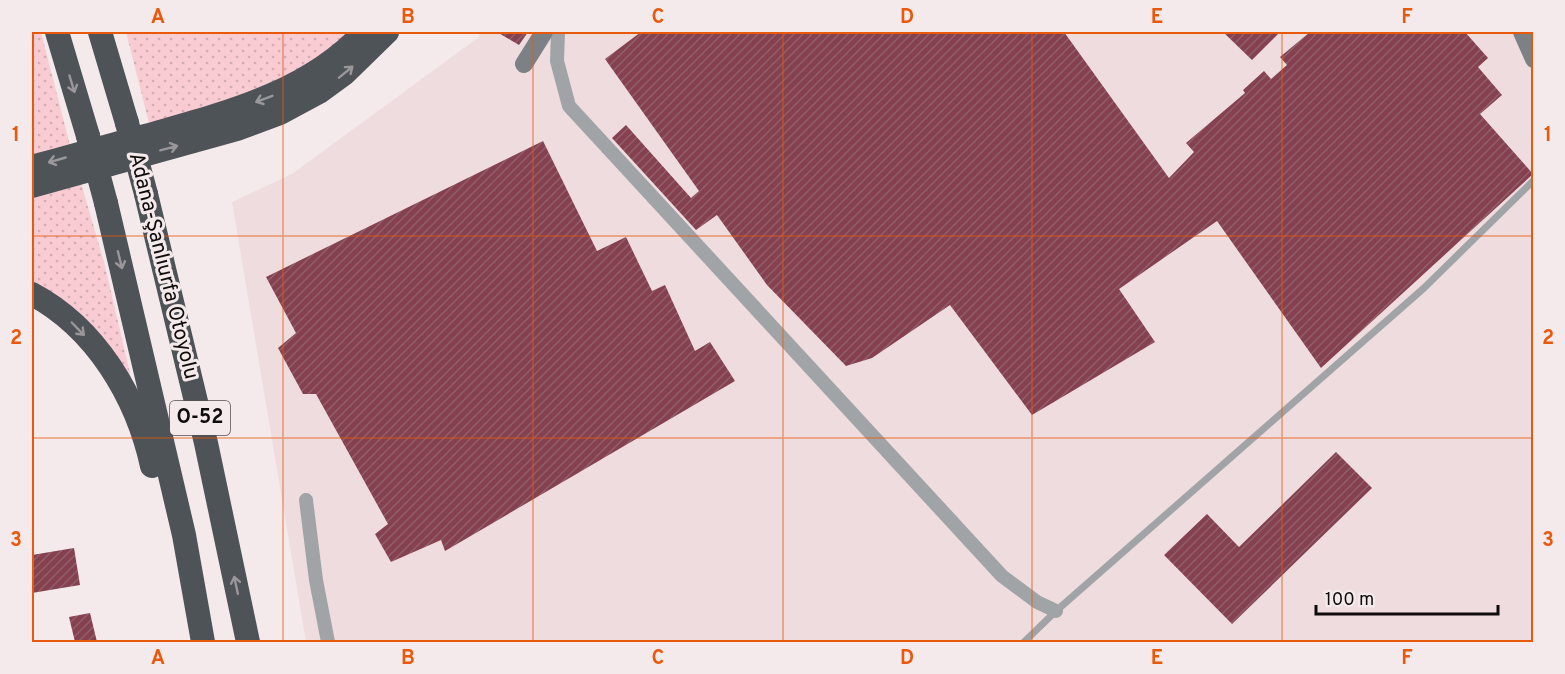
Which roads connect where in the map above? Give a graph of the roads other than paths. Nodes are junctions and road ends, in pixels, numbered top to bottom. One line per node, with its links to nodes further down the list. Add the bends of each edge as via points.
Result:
1 (57, 32): 17 (highway, Adana-Şanlıurfa Otoyolu / O-52, one-way to 17, bridge, via 106,203 184,536)
2 (100, 32): 18 (highway, Adana-Şanlıurfa Otoyolu / O-52, one-way to 2, bridge, via 206,443 146,194)
3 (364, 32): 10 (highway, one-way to 10, via 319,69 271,96 224,114)
4 (387, 32): 12 (highway, one-way to 4, via 237,129 280,112 345,73)
5 (544, 32): 9 (street)
6 (558, 32): 15 (street, via 557,61 569,106 1002,576)
7 (1522, 32): 8 (street)
8 (1533, 59)
9 (524, 64)
10 (32, 167)
11 (1533, 180): 15 (lane, via 1424,288)
12 (32, 186)
13 (32, 294): 16 (highway, one-way to 16, via 67,318 102,354 129,397 148,447)
14 (306, 500): 19 (street)
15 (1056, 611): 20 (lane)
16 (198, 642)
17 (203, 642)
18 (248, 642)
19 (328, 642)
20 (1024, 642)

